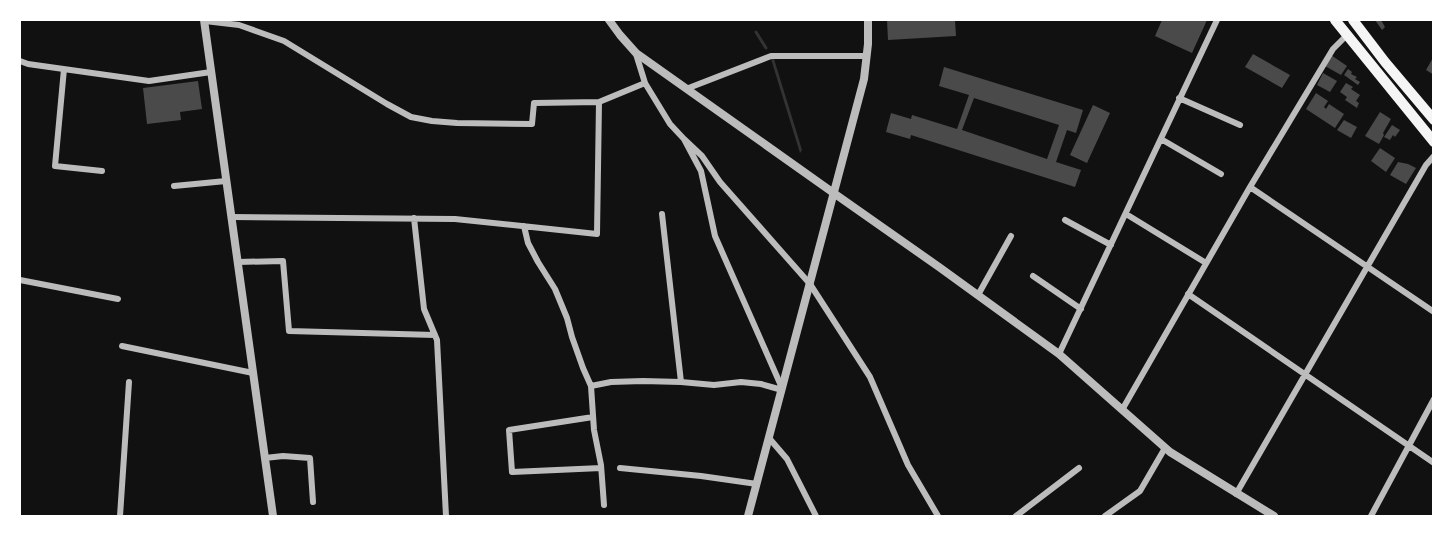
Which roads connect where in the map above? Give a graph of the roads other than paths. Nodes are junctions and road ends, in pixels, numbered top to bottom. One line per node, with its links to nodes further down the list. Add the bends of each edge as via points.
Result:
1 (205, 20): 12 (street); 16 (street, via 239,25 284,41 411,117 456,123 532,123 534,103)
2 (609, 20): 8 (street)
3 (868, 20): 9 (street)
4 (1218, 20): 15 (street)
5 (1335, 20): 7 (main road)
6 (1353, 20): 17 (main road)
7 (1347, 35): 21 (main road); 27 (street, via 1333,49)
8 (636, 53): 13 (street); 14 (street)
9 (867, 56): 14 (street, via 771,56); 28 (street)
10 (20, 61): 11 (street)
11 (64, 69): 12 (street, via 149,81); 23 (street, via 55,166)
12 (211, 72): 25 (street)
13 (645, 83): 16 (street); 19 (street)
14 (686, 89): 28 (street)
15 (1179, 98): 18 (street); 20 (street)
16 (599, 102): 34 (street, via 597,234)
17 (1434, 120)
18 (1240, 125)
19 (684, 139): 42 (street); 56 (street, via 701,171 715,236)
20 (1161, 139): 24 (street); 30 (street)
21 (1434, 142)
22 (1434, 156): 39 (street)
23 (102, 171)
24 (1221, 174)
25 (226, 181): 26 (street); 31 (street)
26 (174, 186)
27 (1250, 187): 38 (street); 39 (street)
28 (835, 194): 42 (street); 44 (street)
29 (662, 214): 54 (street)
30 (1126, 214): 36 (street); 38 (street)
31 (231, 217): 32 (street); 37 (street)
32 (414, 218): 34 (street); 48 (street, via 424,309)
33 (1065, 220): 36 (street)
34 (524, 226): 55 (street, via 528,243 555,289)
35 (1011, 236): 44 (street)
36 (1111, 245): 46 (street)
37 (238, 262): 48 (street, via 283,261 289,331); 51 (street)
38 (1206, 263): 43 (street)
39 (1368, 267): 47 (street); 52 (street)
40 (1033, 276): 46 (street)
41 (20, 280): 45 (street)
42 (810, 284): 56 (street); 77 (street, via 870,377 908,465)
43 (1188, 294): 52 (street); 58 (street)
44 (978, 295): 50 (street)
45 (118, 299)
46 (1081, 309): 50 (street)
47 (1434, 312)
48 (435, 335): 74 (street)
49 (122, 346): 51 (street)
50 (1059, 354): 58 (street)
51 (253, 373): 63 (street)
52 (1305, 375): 61 (street); 69 (street)
53 (129, 382): 72 (street)
54 (681, 382): 55 (street, via 611,382); 56 (street, via 741,382)
55 (591, 386): 59 (street)
56 (782, 390): 60 (street)
57 (1434, 399): 61 (street)
58 (1122, 410): 62 (street)
59 (593, 417): 65 (street); 65 (street, via 509,430 512,472)
60 (769, 438): 68 (street); 76 (street, via 787,459)
61 (1409, 446): 64 (street); 81 (street)
62 (1165, 448): 69 (street); 79 (street, via 1140,490)
63 (265, 458): 70 (street, via 310,458); 73 (street)
64 (1434, 463)
65 (601, 468): 71 (street)
66 (620, 468): 68 (street)
67 (1079, 468): 78 (street)
68 (757, 484): 75 (street)
69 (1236, 494): 80 (street)
70 (313, 502)
71 (604, 505)
72 (120, 516)
73 (273, 516)
74 (446, 516)
75 (748, 516)
76 (816, 516)
77 (938, 516)
78 (1016, 516)
79 (1105, 516)
80 (1274, 516)
81 (1371, 516)

